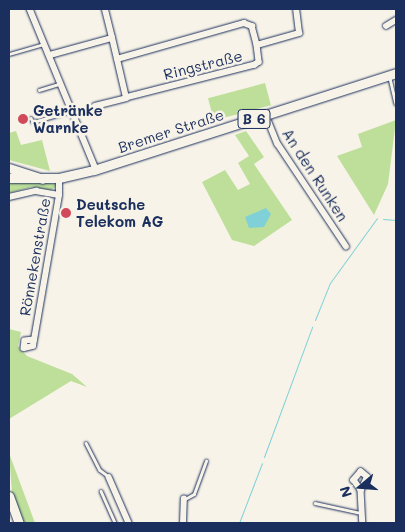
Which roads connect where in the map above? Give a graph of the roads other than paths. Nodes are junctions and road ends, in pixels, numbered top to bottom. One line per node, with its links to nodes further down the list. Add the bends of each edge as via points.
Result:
1 (30, 9): 7 (street)
2 (105, 9): 6 (street)
3 (296, 9): 8 (street, via 299,34)
4 (396, 20): 5 (street)
5 (386, 26)
6 (112, 38): 10 (street); 11 (street)
7 (45, 43): 9 (lane); 10 (street)
8 (257, 45): 11 (street, Ringstraße, via 252,26 244,23); 15 (street, Ringstraße, via 259,62 255,66)
9 (9, 54)
10 (50, 55): 13 (street)
11 (117, 59): 15 (street)
12 (393, 74): 16 (lane); 19 (main road, Bremer Straße / B 6)
13 (61, 83): 14 (lane); 18 (street)
14 (39, 90)
15 (126, 98): 17 (street, Ringstraße)
16 (396, 103)
17 (95, 106)
18 (72, 110): 20 (lane, via 33,122); 22 (street)
19 (266, 115): 22 (main road, Bremer Straße / B 6); 28 (street, An den Runken, via 278,144)
20 (31, 118)
21 (9, 168): 25 (main road, B 6)
22 (96, 170): 24 (main road, Bremer Straße / B 6)
23 (9, 178): 25 (main road, Bremer Straße / B 6)
24 (59, 178): 25 (main road, Bremer Straße / B 6); 26 (street, Rönnekenstraße)
25 (42, 179)
26 (58, 195): 27 (street, via 36,191); 29 (street, Rönnekenstraße)
27 (9, 197)
28 (346, 246)
29 (34, 340)
30 (86, 443): 32 (lane, via 100,470)
31 (206, 461): 36 (lane, via 194,494)
32 (109, 477): 41 (street)
33 (361, 490): 38 (street)
34 (101, 491): 40 (lane)
35 (9, 496): 39 (main road)
36 (184, 499): 42 (street)
37 (315, 503): 38 (lane)
38 (363, 513): 43 (street)
39 (20, 523)
40 (115, 523)
41 (129, 523)
42 (183, 523)
43 (363, 523)

